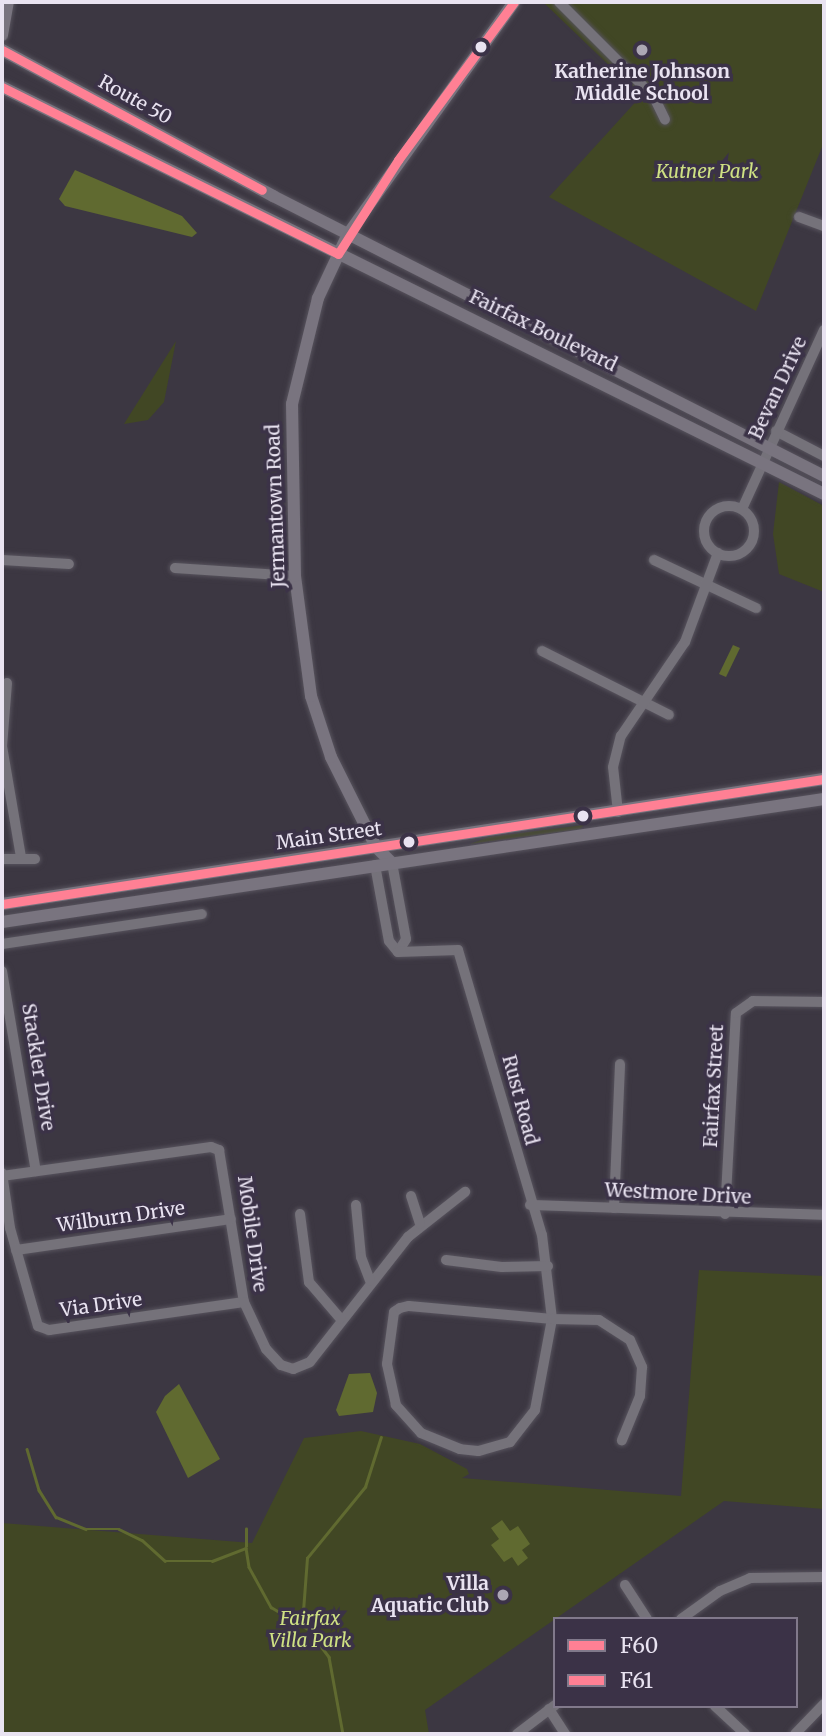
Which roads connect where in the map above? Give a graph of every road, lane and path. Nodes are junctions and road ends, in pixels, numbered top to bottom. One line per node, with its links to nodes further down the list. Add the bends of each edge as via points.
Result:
1 (8, 2): 4 (main road)
2 (514, 2): 11 (main road, Jermantown Road)
3 (559, 2): 7 (street, via 654,97)
4 (2, 35)
5 (2, 50): 8 (main road, Route 50)
6 (2, 87): 12 (main road, Fairfax Boulevard)
7 (665, 120)
8 (250, 184): 11 (main road, Fairfax Boulevard)
9 (799, 217): 10 (street)
10 (824, 226)
11 (348, 234): 12 (main road, Jermantown Road); 13 (main road, Fairfax Boulevard)
12 (338, 254): 14 (main road, Fairfax Boulevard); 30 (main road, Jermantown Road, via 317,298 292,404)
13 (460, 292): 14 (main road); 16 (main road, Fairfax Boulevard)
14 (449, 306): 17 (main road, Fairfax Boulevard)
15 (824, 330): 18 (street, Bevan Drive)
16 (579, 350): 17 (main road); 19 (main road, Fairfax Boulevard)
17 (567, 365): 21 (main road, Fairfax Boulevard)
18 (776, 431): 19 (street, Bevan Drive); 20 (street)
19 (769, 446): 21 (street, Bevan Drive); 22 (main road, Fairfax Boulevard)
20 (824, 456)
21 (763, 462): 23 (main road, Fairfax Boulevard); 24 (street, Bevan Drive)
22 (824, 476)
23 (824, 494)
24 (742, 509): 25 (street, via 755,530 749,546 734,555); 25 (street, via 719,508 708,518 707,541)
25 (718, 553): 31 (street)
26 (2, 560): 28 (street)
27 (654, 560): 31 (street)
28 (69, 564)
29 (175, 568): 30 (street)
30 (295, 576): 41 (main road, Jermantown Road, via 316,715)
31 (704, 583): 32 (street); 35 (street, via 685,642)
32 (756, 608)
33 (542, 651): 35 (street)
34 (6, 683): 37 (street)
35 (641, 701): 36 (street); 40 (street, via 621,736 613,767)
36 (669, 715)
37 (2, 746): 42 (street)
38 (824, 779): 40 (main road, Main Street)
39 (824, 799): 45 (main road, Main Street)
40 (618, 812): 41 (main road, Main Street)
41 (376, 847): 45 (main road, Jermantown Road); 46 (main road, Jermantown Road); 47 (main road, Main Street)
42 (21, 857): 43 (street); 44 (street)
43 (4, 859)
44 (35, 859)
45 (392, 863): 46 (main road, Main Street); 51 (street, via 406,939)
46 (375, 865): 49 (main road, Main Street); 51 (street, via 389,941)
47 (2, 904)
48 (202, 914): 50 (street)
49 (2, 922)
50 (2, 944)
51 (398, 952): 60 (street, Rust Road, via 458,950)
52 (2, 971): 55 (street, Stackler Drive)
53 (824, 1002): 63 (street, Fairfax Street, via 748,1001 736,1013)
54 (620, 1064): 61 (street)
55 (36, 1171): 56 (street, Mobile Drive); 65 (street, Mobile Drive, via 216,1148 223,1157)
56 (2, 1174): 67 (street, Via Drive)
57 (465, 1192): 66 (street, Mobile Drive)
58 (411, 1196): 66 (street)
59 (356, 1205): 70 (street, via 362,1257)
60 (530, 1205): 61 (street, Westmore Drive); 69 (street, Rust Road)
61 (614, 1208): 63 (street, Westmore Drive)
62 (300, 1214): 72 (street, via 309,1282)
63 (724, 1214): 64 (street, Westmore Drive)
64 (824, 1215)
65 (231, 1219): 67 (street, Wilburn Drive); 71 (street, Mobile Drive)
66 (421, 1224): 70 (street, Mobile Drive)
67 (16, 1250): 71 (street, Via Drive, via 32,1318 43,1329)
68 (446, 1260): 69 (street, via 502,1267)
69 (548, 1266): 73 (street, Rust Road)
70 (370, 1280): 72 (street, Mobile Drive)
71 (244, 1302): 72 (street, Mobile Drive, via 266,1349 281,1365 293,1369 310,1362)
72 (340, 1318)
73 (552, 1319): 73 (street, via 535,1410 510,1442 478,1451 460,1449 421,1433 396,1405 387,1364 394,1312 400,1308); 74 (street, via 605,1321 636,1348 643,1386)
74 (622, 1440)
75 (824, 1577): 78 (street, via 750,1578 720,1591)
76 (625, 1585): 77 (street)
77 (646, 1617)
78 (684, 1617)
79 (824, 1703): 85 (street)
80 (552, 1707): 82 (street); 83 (street)
81 (717, 1708): 84 (street)
82 (517, 1734)
83 (565, 1734)
84 (745, 1734)
85 (795, 1734)

